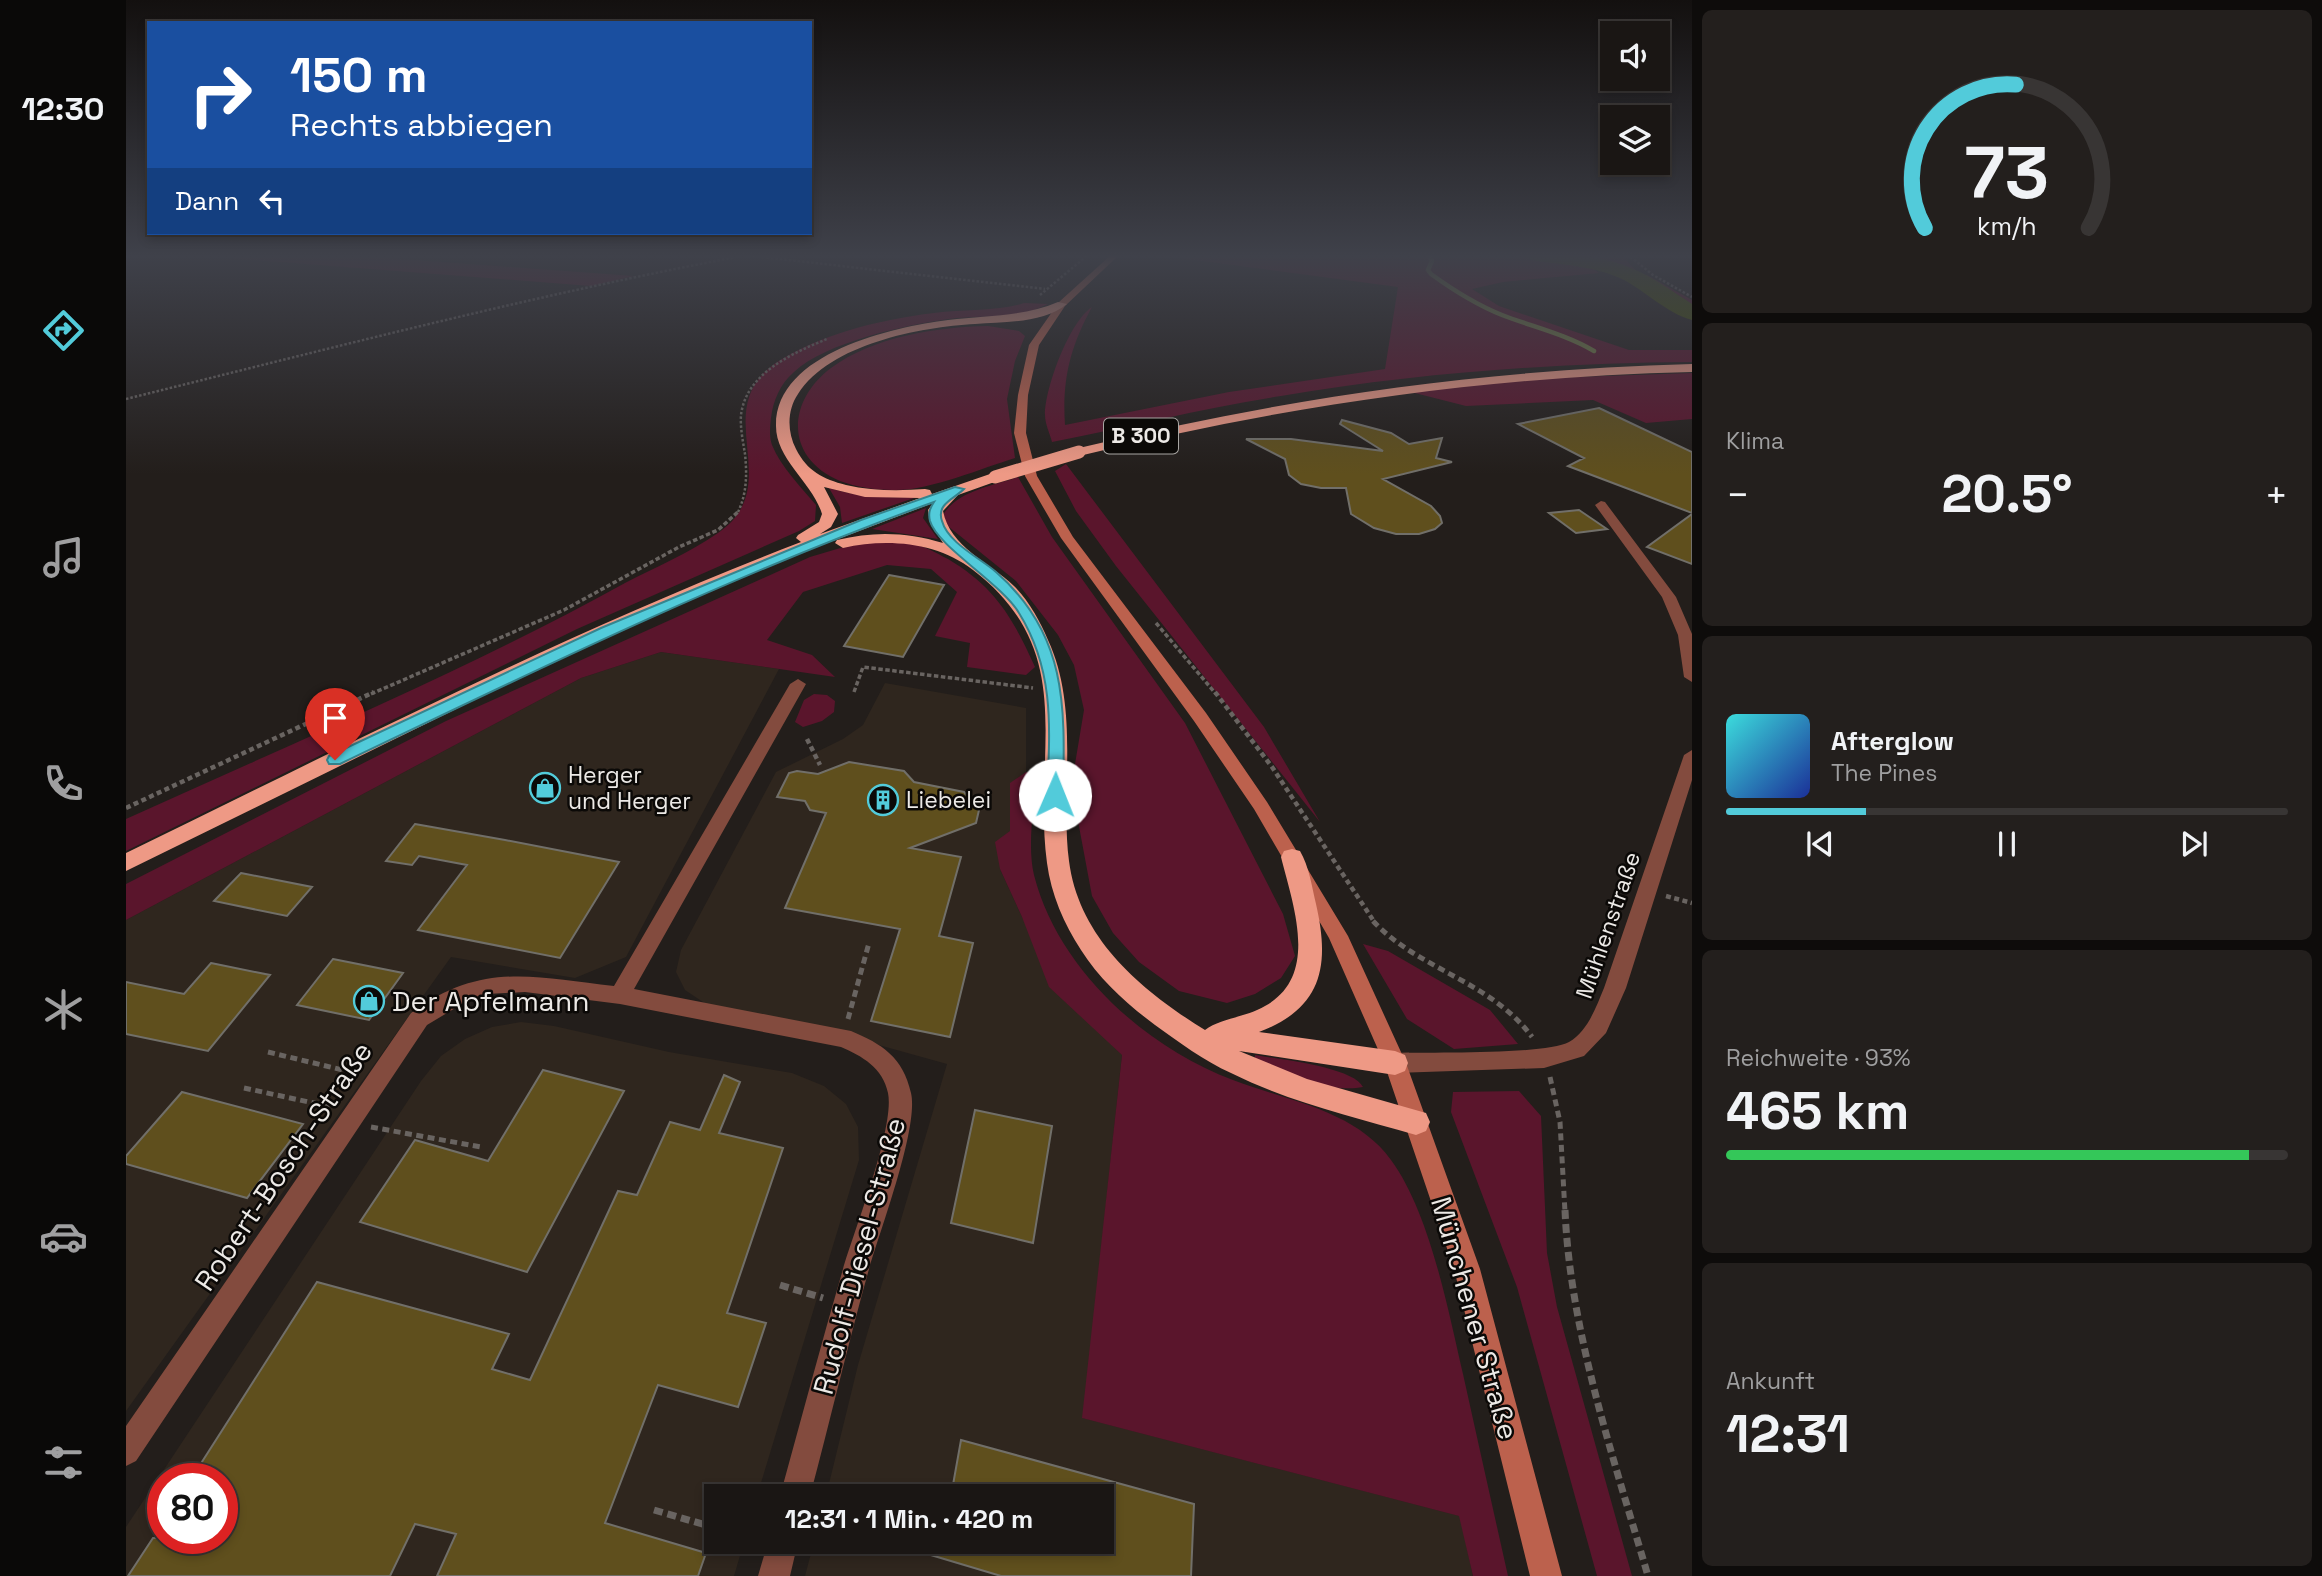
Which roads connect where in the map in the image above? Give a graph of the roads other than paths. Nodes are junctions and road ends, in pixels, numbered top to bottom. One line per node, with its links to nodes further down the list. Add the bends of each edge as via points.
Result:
1 (1044, 327): 12 (main road, Münchener Straße, via 1029,365 1020,433 1031,476 1066,538 1200,717)
2 (920, 328): 4 (highway, via 872,340 828,359 795,387 786,402 782,429)
3 (1692, 368): 5 (highway, B 300, bridge, via 1505,376 1380,390 1193,425 1079,452)
4 (806, 475): 5 (highway, via 863,494); 8 (highway, via 829,508 829,519 813,533)
5 (959, 489): 7 (highway, via 939,503 935,515 942,532); 8 (highway, B 300)
6 (1601, 505): 9 (street, via 1669,597 1685,635)
7 (969, 559): 8 (highway, via 919,540 871,537); 15 (highway, via 993,576 1025,611 1052,673 1058,716 1055,819 1068,902 1095,952 1121,982)
8 (725, 579): 13 (highway, B 300, via 508,676)
9 (1692, 677)
10 (798, 684): 14 (street)
11 (1692, 755): 17 (street, Mühlenstraße, via 1598,1027 1576,1049 1544,1058)
12 (1292, 857): 16 (highway, via 1311,935 1309,974 1277,1013); 17 (main road, Münchener Straße, via 1338,936)
13 (126, 863)
14 (621, 995): 19 (street, Robert-Bosch-Straße, via 501,984 445,1000 419,1018); 20 (street, Rudolf-Diesel-Straße, via 843,1038 872,1050 889,1068 900,1094 896,1136)
15 (1178, 1028): 16 (highway); 18 (highway, via 1242,1066 1326,1097)
16 (1215, 1036): 17 (highway)
17 (1395, 1063): 18 (main road, Münchener Straße)
18 (1416, 1122): 23 (main road, Münchener Straße, via 1467,1269)
19 (126, 1451)
20 (798, 1484)
21 (780, 1554): 22 (street)
22 (774, 1576)
23 (1546, 1576)

